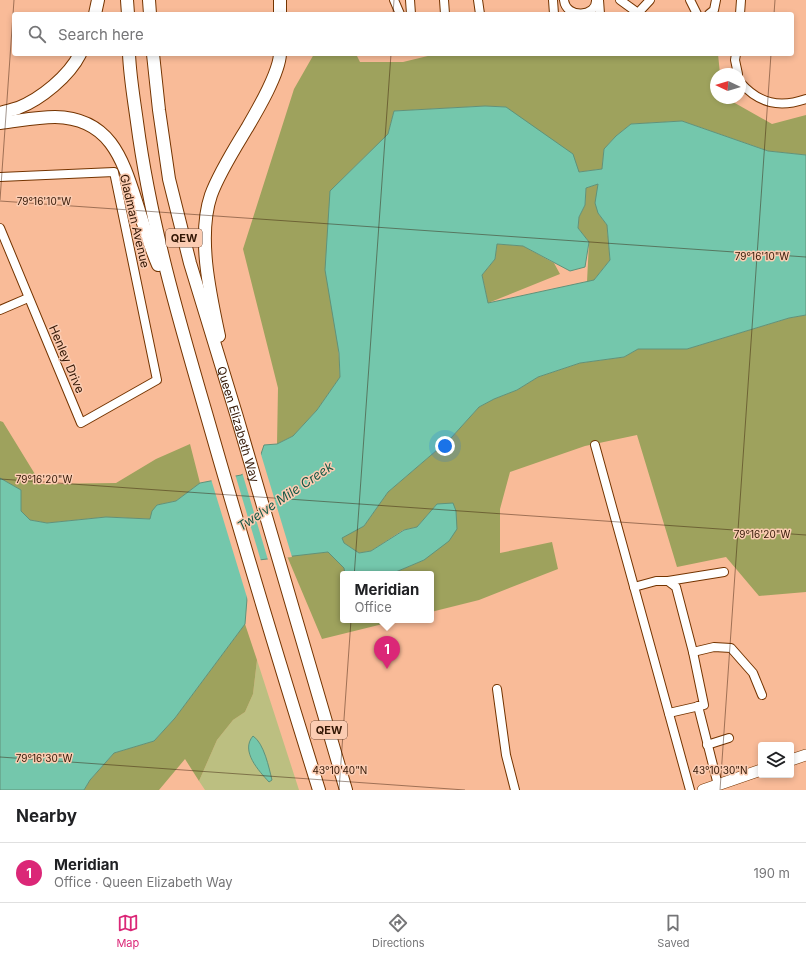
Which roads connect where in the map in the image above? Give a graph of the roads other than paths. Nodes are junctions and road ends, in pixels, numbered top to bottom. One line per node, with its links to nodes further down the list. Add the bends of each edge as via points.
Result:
1 (98, 0): 17 (highway)
2 (127, 0): 18 (highway)
3 (149, 0): 19 (highway)
4 (280, 0): 20 (highway)
5 (394, 0): 21 (street)
6 (410, 0): 22 (street)
7 (444, 0): 23 (street)
8 (478, 0): 24 (street)
9 (553, 0): 25 (street)
10 (564, 0): 26 (street, via 565,6)
11 (597, 0): 27 (street, via 594,9); 28 (street)
12 (620, 0): 29 (street)
13 (650, 0): 30 (street)
14 (690, 0): 31 (street)
15 (716, 0): 32 (street)
16 (741, 0): 33 (street)
17 (95, 12)
18 (128, 12)
19 (150, 12)
20 (280, 12)
21 (399, 12)
22 (412, 12)
23 (445, 12)
24 (480, 12)
25 (554, 12)
26 (572, 12)
27 (589, 12)
28 (600, 12)
29 (637, 12)
30 (639, 12)
31 (696, 12)
32 (712, 12)
33 (740, 12)
34 (79, 56): 41 (highway, via 67,73)
35 (129, 56): 49 (highway, QEW, via 140,151)
36 (153, 56): 52 (highway, Queen Elizabeth Way / QEW, via 158,110 169,179 190,263)
37 (280, 56): 52 (highway, via 262,103 211,195 206,218 206,258 210,294)
38 (736, 56): 39 (street)
39 (737, 68)
40 (746, 89): 42 (street, via 774,104 792,104)
41 (41, 95): 43 (highway, via 23,102); 44 (highway, via 19,107)
42 (806, 99)
43 (0, 104)
44 (0, 113)
45 (0, 123): 49 (highway, via 55,117 88,124 101,132 112,144 124,165 146,233)
46 (0, 177): 51 (street, Gladman Avenue, via 114,172 157,380)
47 (0, 228): 48 (street, Henley Drive)
48 (28, 298): 50 (street); 51 (street, Henley Drive, via 81,423)
49 (172, 298): 68 (highway, QEW)
50 (0, 310)
51 (152, 382)
52 (237, 417): 69 (highway, Queen Elizabeth Way / QEW)
53 (595, 445): 56 (street)
54 (724, 572): 55 (street)
55 (668, 581): 56 (street, via 656,580); 57 (street, via 676,587)
56 (634, 587): 61 (street)
57 (693, 652): 59 (street, via 714,647 731,648 753,673); 60 (street, via 704,705)
58 (497, 689): 70 (street, via 506,755)
59 (762, 695)
60 (698, 706): 61 (street); 63 (street)
61 (669, 713): 71 (street)
62 (729, 738): 63 (street)
63 (708, 745): 67 (street)
64 (806, 755): 65 (main road)
65 (794, 759)
66 (758, 771): 67 (main road)
67 (718, 785): 72 (main road)
68 (319, 790)
69 (346, 790)
70 (515, 790)
71 (690, 790)
72 (704, 790)

